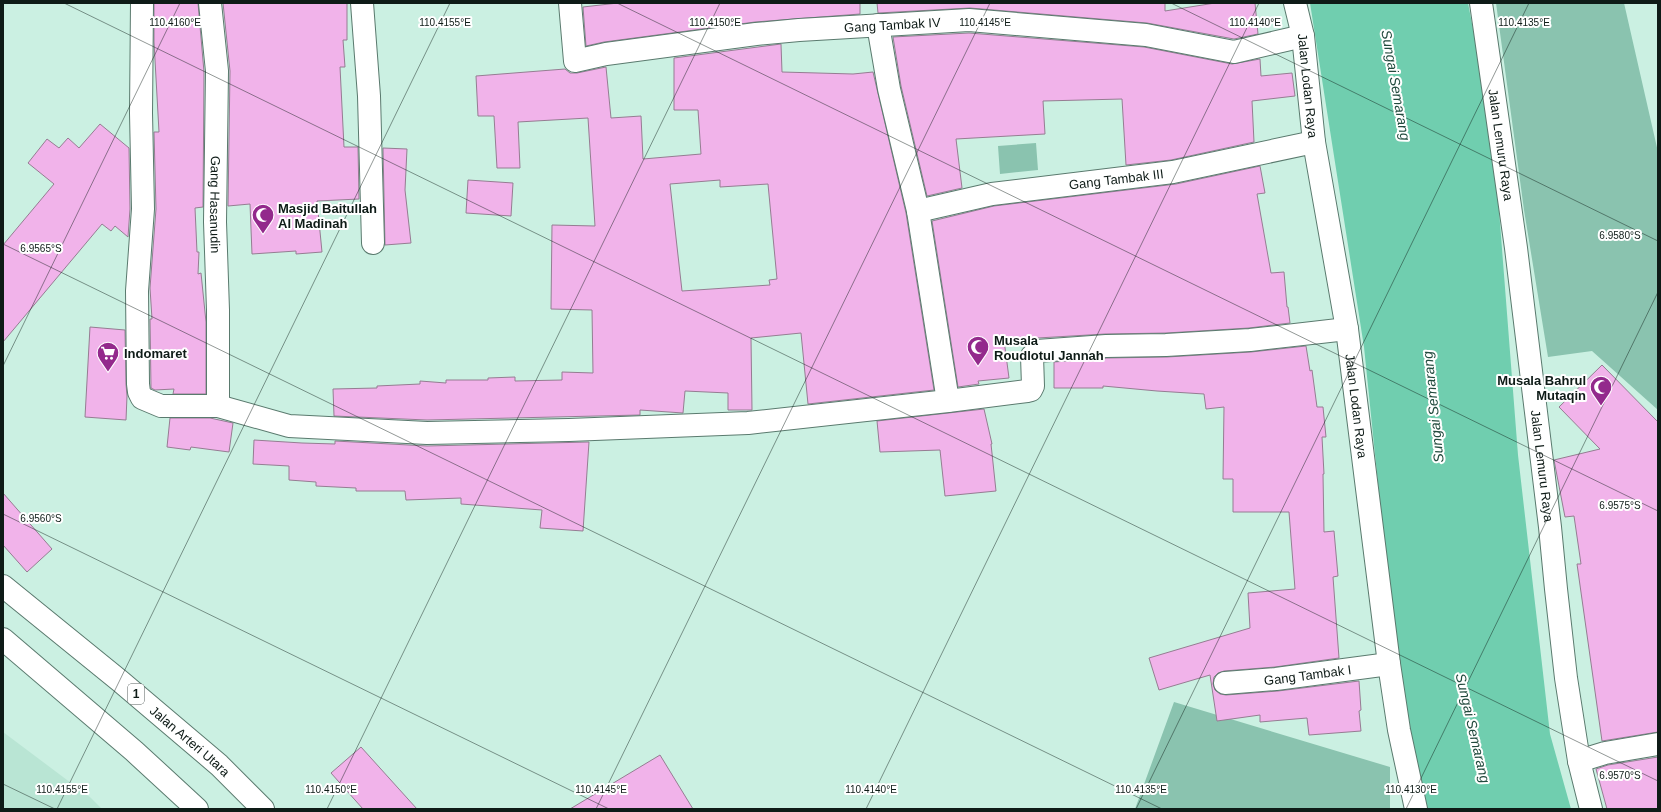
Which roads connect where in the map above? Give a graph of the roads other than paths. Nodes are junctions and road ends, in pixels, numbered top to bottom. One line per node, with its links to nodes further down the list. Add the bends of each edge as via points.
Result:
1 (142, 3): 15 (main road, via 143,209 137,291 139,392 142,398 161,406)
2 (210, 3): 15 (main road, Gang Hasanudin, via 217,71 215,222)
3 (362, 3): 12 (main road, via 369,96)
4 (570, 3): 8 (main road, Gang Tambak IV, via 575,61 606,54 756,34)
5 (1296, 3): 9 (main road, Jalan Lodan Raya)
6 (1481, 3): 21 (main road, Jalan Lemuru Raya, via 1516,248 1566,678)
7 (919, 12): 8 (main road, Gang Tambak IV); 9 (main road, Gang Tambak IV, via 969,20 1146,35 1234,52)
8 (878, 26): 11 (main road, via 889,89)
9 (1303, 36): 10 (main road, Jalan Lodan Raya)
10 (1314, 142): 11 (main road, Gang Tambak III, via 1173,172 992,194); 13 (main road, Jalan Lodan Raya)
11 (918, 211): 14 (main road)
12 (373, 243)
13 (1347, 329): 14 (main road, via 1250,340 1037,351 1032,356 1031,390); 18 (main road, Jalan Lodan Raya)
14 (948, 401): 15 (main road, via 748,423 427,433 289,426)
15 (218, 406)
16 (3, 586): 23 (main road, Jalan Arteri Utara / 1, via 120,680 207,755)
17 (3, 639): 22 (main road, via 134,751)
18 (1389, 664): 19 (main road, Gang Tambak I); 24 (main road, Jalan Lodan Raya, via 1398,730)
19 (1225, 683)
20 (1658, 744): 21 (main road, via 1605,753)
21 (1579, 761): 25 (main road, Jalan Lemuru Raya)
22 (197, 809)
23 (263, 809)
24 (1416, 809)
25 (1591, 809)

